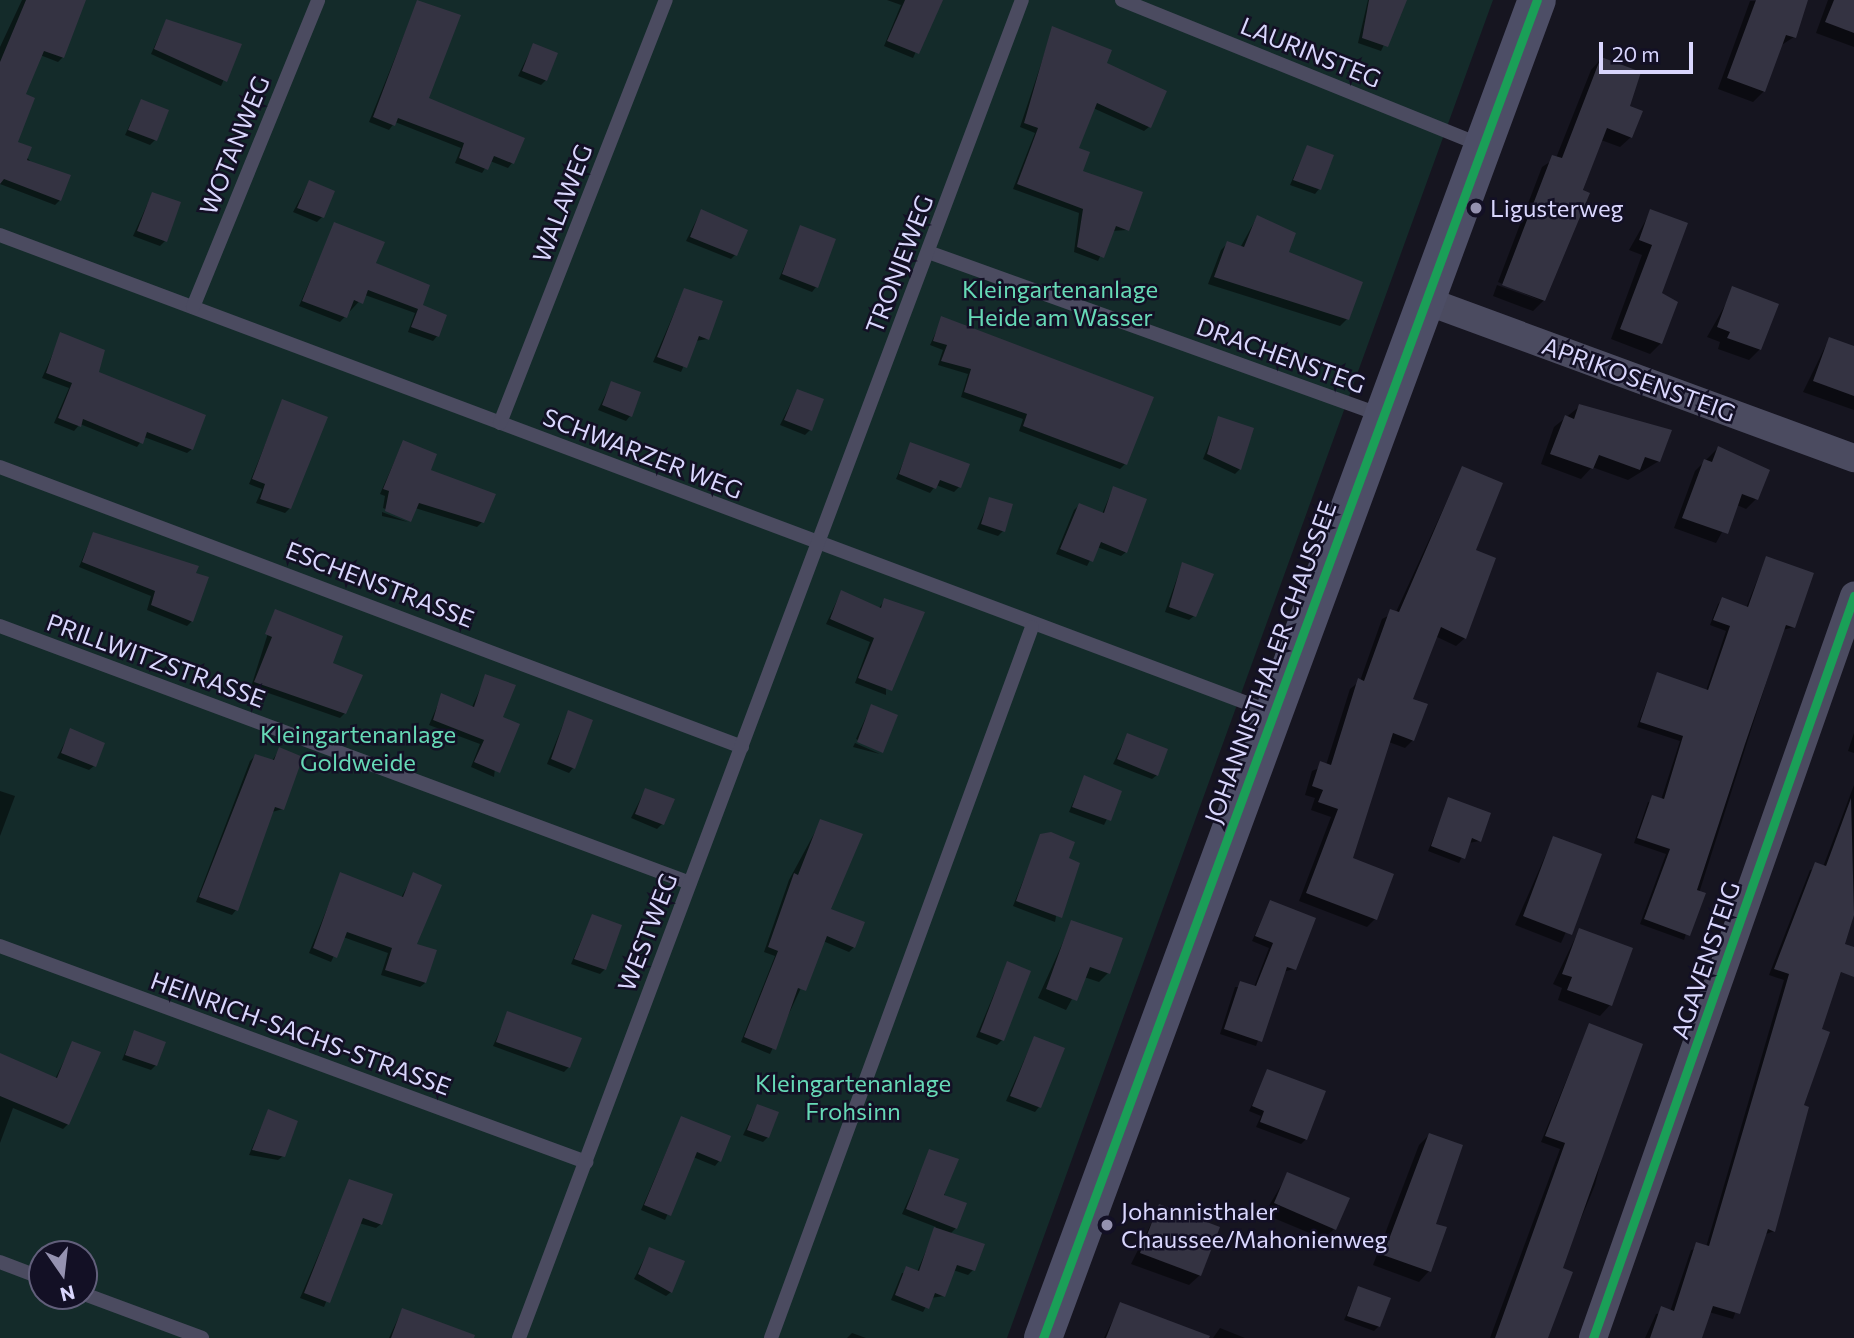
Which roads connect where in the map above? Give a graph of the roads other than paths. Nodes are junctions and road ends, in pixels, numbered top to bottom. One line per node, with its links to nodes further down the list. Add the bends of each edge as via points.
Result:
1 (318, 0): 10 (lane, WOTANWEG)
2 (666, 0): 12 (lane, WALAWEG)
3 (1022, 0): 8 (lane, TRONJEWEG)
4 (1122, 0): 6 (lane, LAURINSTEG)
5 (1536, 0): 6 (street, JOHANNISTHALER CHAUSSEE)
6 (1483, 146): 9 (street, JOHANNISTHALER CHAUSSEE)
7 (0, 235): 10 (lane, SCHWARZER WEG)
8 (928, 252): 11 (lane, DRACHENSTEG); 15 (lane, TRONJEWEG)
9 (1424, 300): 11 (street, JOHANNISTHALER CHAUSSEE); 13 (street, APRIKOSENSTEIG)
10 (193, 307): 12 (lane, SCHWARZER WEG)
11 (1382, 415): 19 (street, JOHANNISTHALER CHAUSSEE)
12 (500, 423): 15 (lane, SCHWARZER WEG)
13 (1854, 458)
14 (0, 467): 20 (lane, ESCHENSTRASSE)
15 (818, 543): 18 (lane, SCHWARZER WEG); 20 (lane, WESTWEG)
16 (1854, 596): 31 (street, AGAVENSTEIG)
17 (0, 626): 21 (lane, PRILLWITZSTRASSE)
18 (1032, 626): 19 (lane, SCHWARZER WEG); 29 (lane)
19 (1271, 712): 30 (street, JOHANNISTHALER CHAUSSEE)
20 (742, 747): 21 (lane, WESTWEG)
21 (690, 883): 23 (lane, WESTWEG)
22 (0, 946): 23 (lane, HEINRICH-SACHS-STRASSE)
23 (586, 1162): 28 (lane, WESTWEG)
24 (0, 1262): 25 (lane)
25 (28, 1273)
26 (98, 1299): 27 (lane)
27 (202, 1338)
28 (519, 1338)
29 (771, 1338)
30 (1043, 1338)
31 (1592, 1338)

